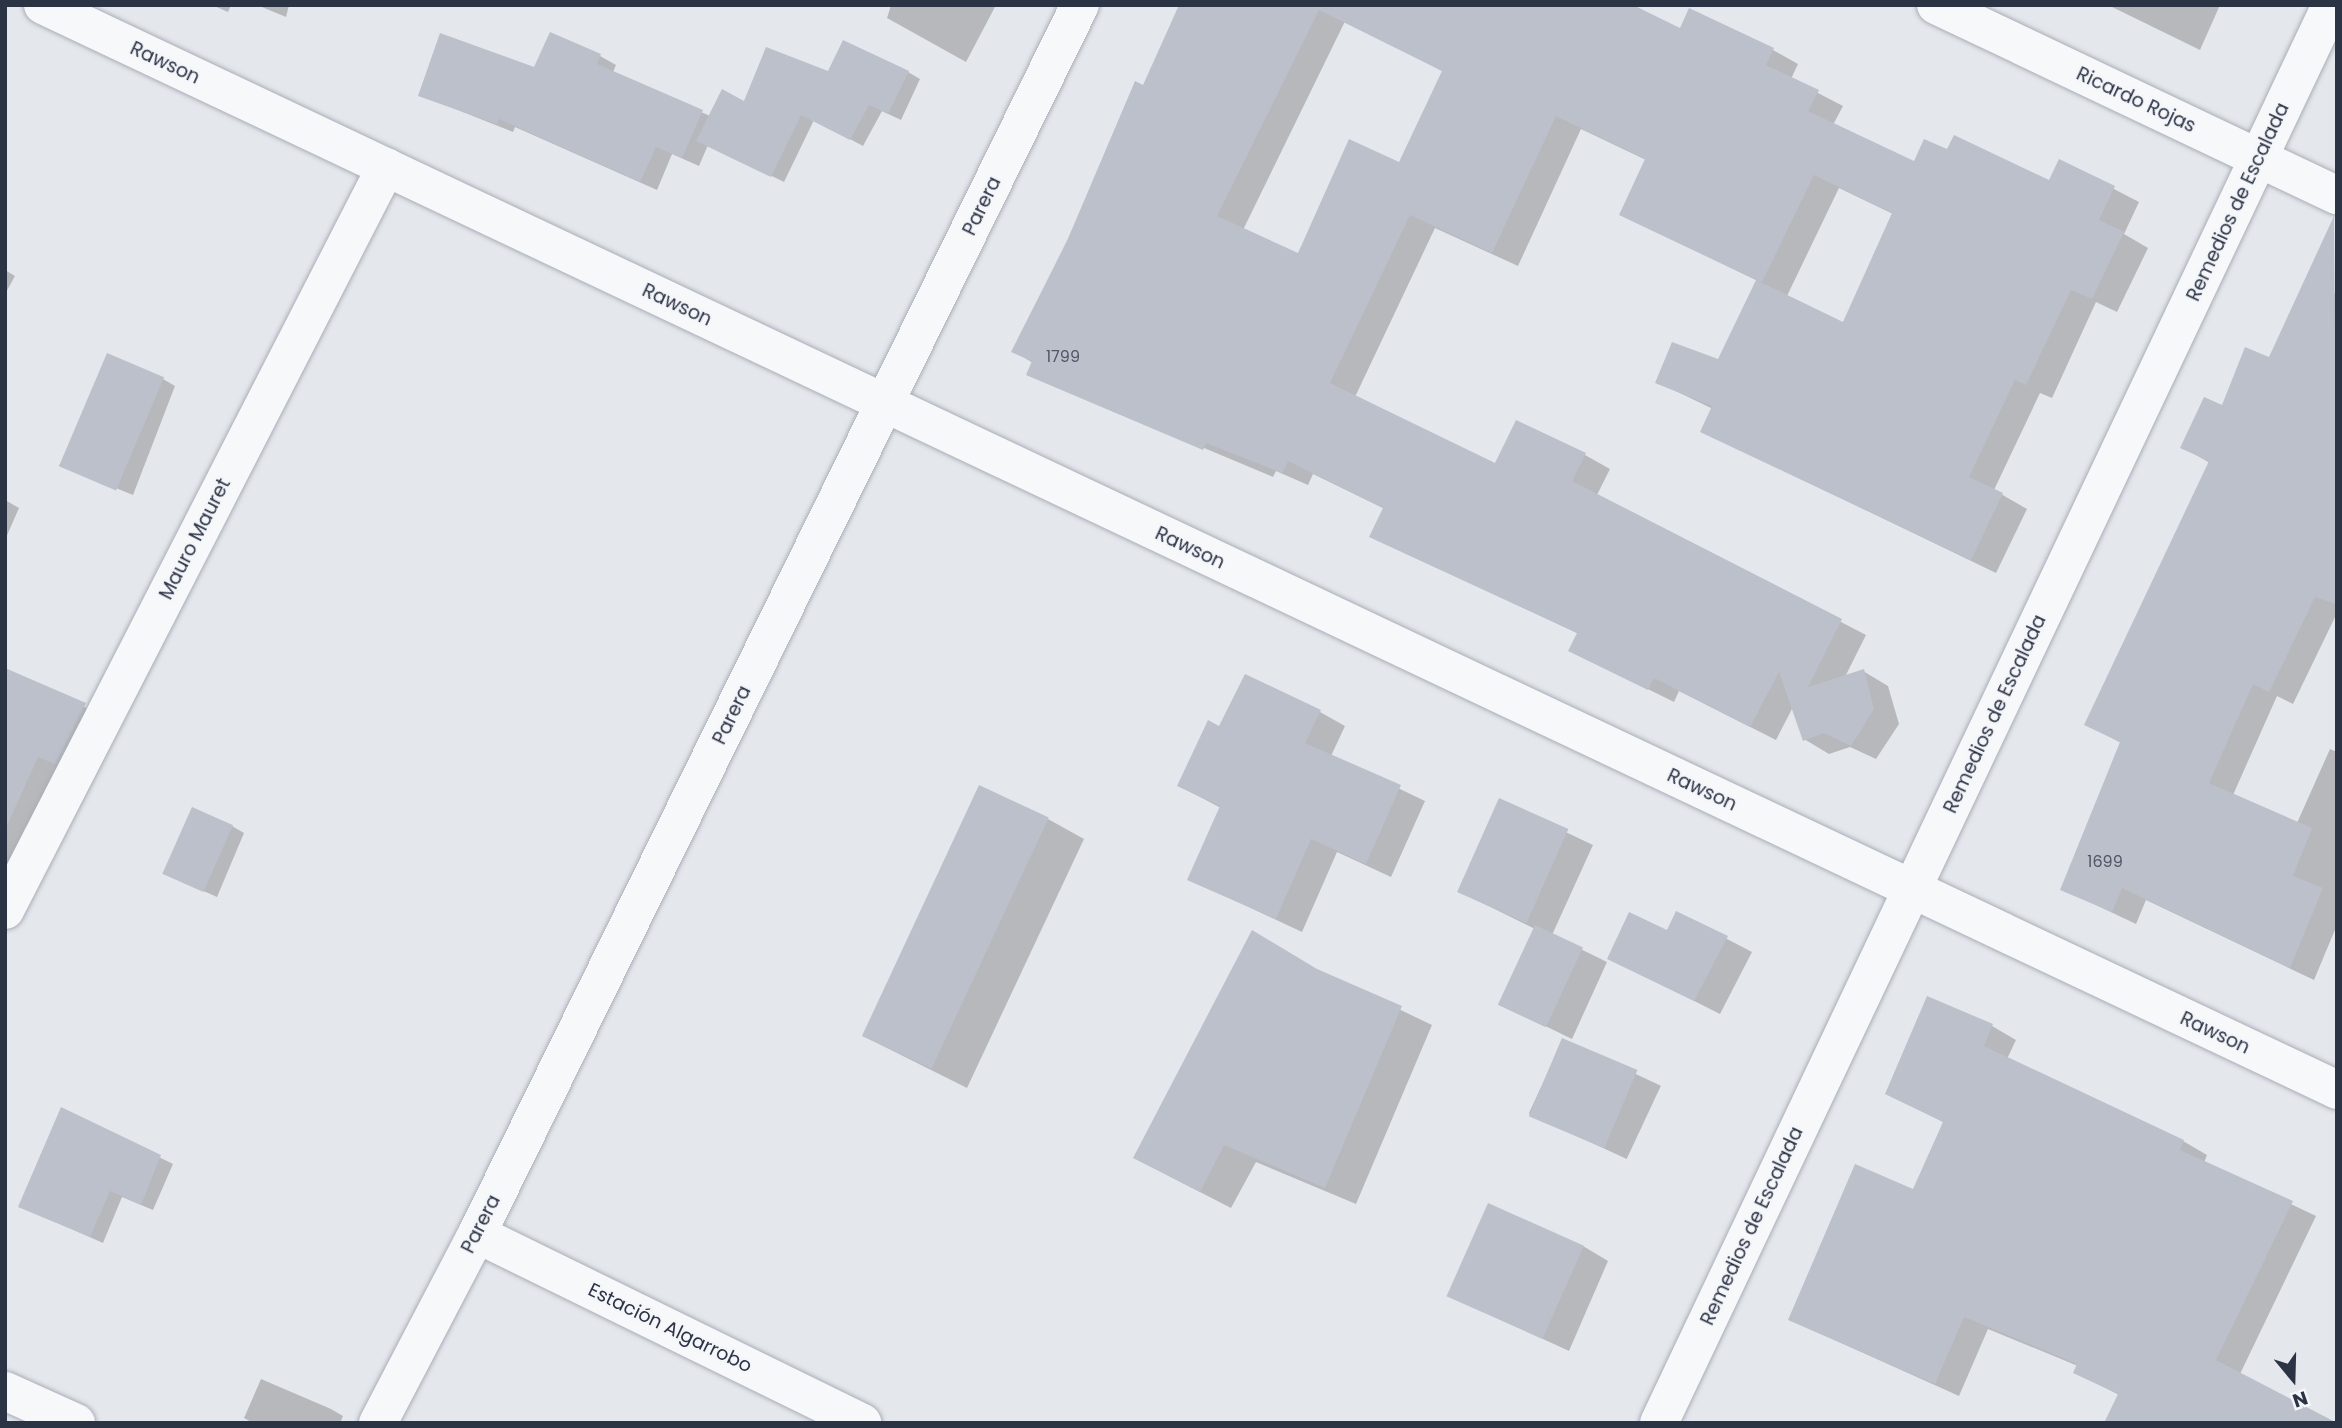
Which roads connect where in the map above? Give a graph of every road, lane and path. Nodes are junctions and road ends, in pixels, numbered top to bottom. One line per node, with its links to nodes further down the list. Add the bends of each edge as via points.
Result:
1 (43, 5): 6 (street, Rawson)
2 (1080, 5): 8 (street, Parera)
3 (1936, 5): 5 (street, Ricardo Rojas)
4 (2331, 5): 5 (street, Remedios de Escalada)
5 (2259, 158): 7 (street, Ricardo Rojas); 9 (street, Remedios de Escalada)
6 (386, 167): 8 (street, Rawson); 10 (street, Mauro Mauret)
7 (2337, 195)
8 (885, 404): 9 (street, Rawson); 12 (street, Parera)
9 (1912, 890): 11 (street, Rawson); 17 (street, Remedios de Escalada)
10 (5, 910)
11 (2337, 1090)
12 (477, 1234): 15 (street, Parera); 16 (street, Estación Algarrobo)
13 (5, 1391): 14 (street)
14 (76, 1423)
15 (378, 1423)
16 (862, 1423)
17 (1659, 1423)

